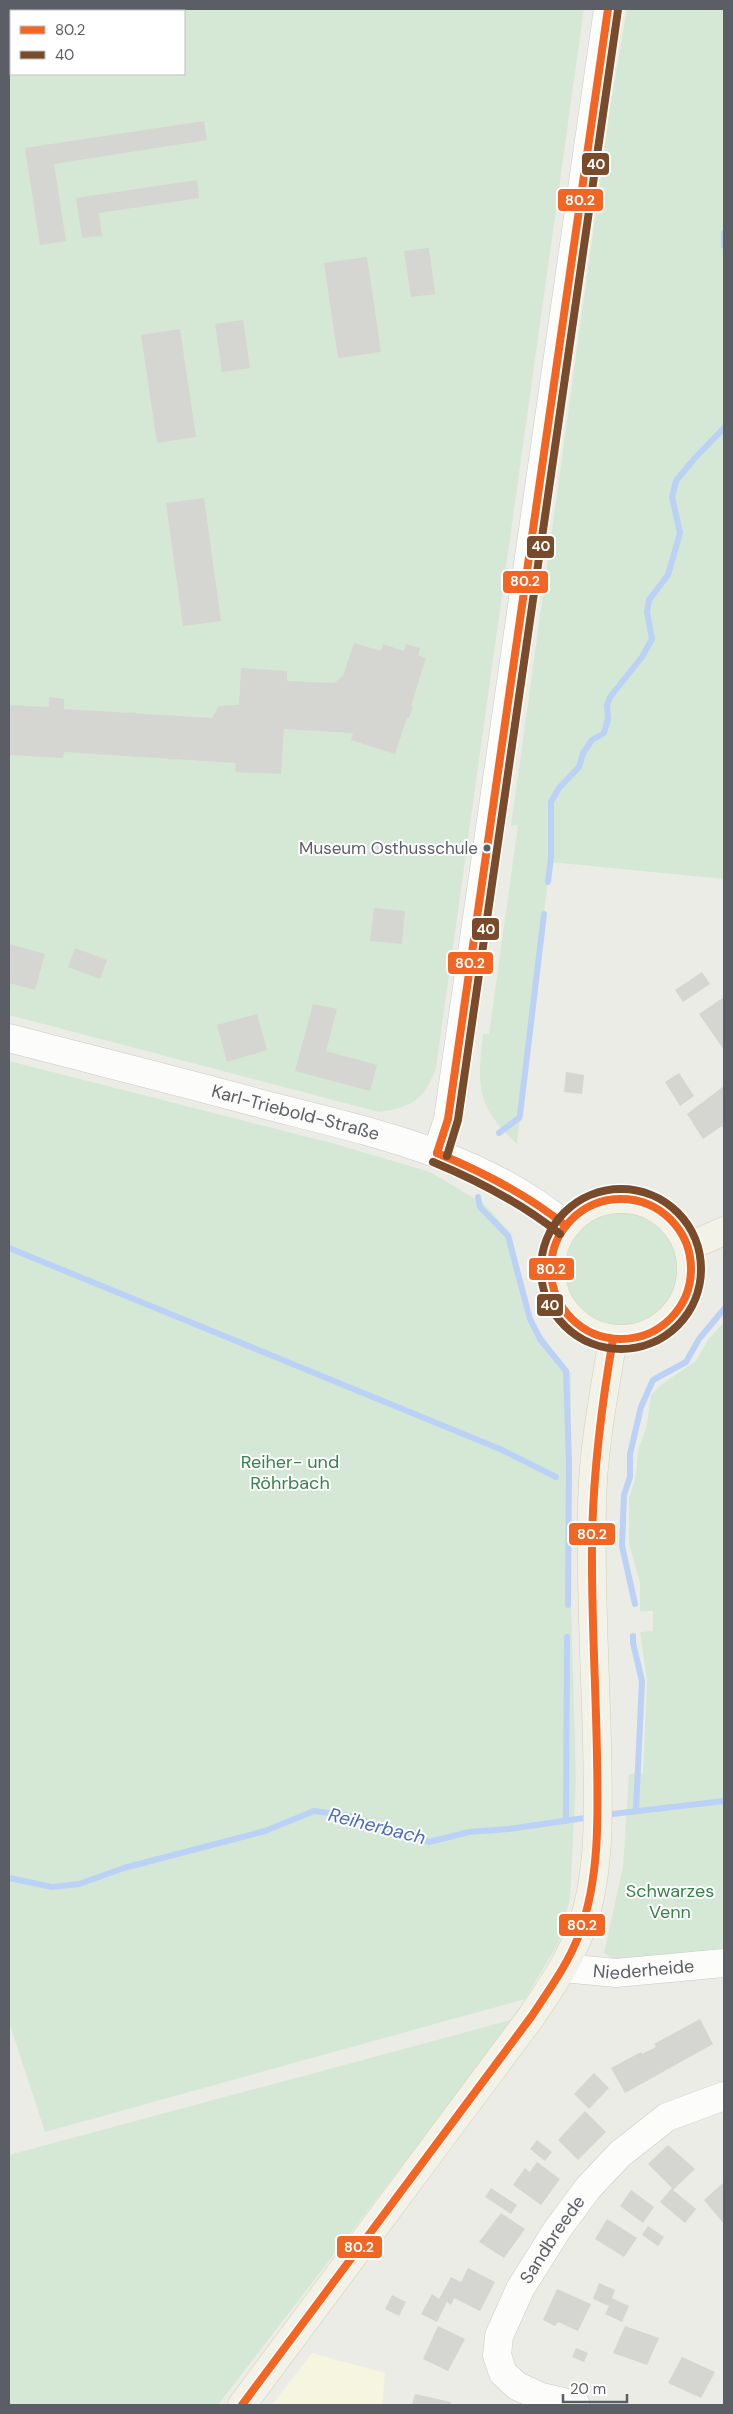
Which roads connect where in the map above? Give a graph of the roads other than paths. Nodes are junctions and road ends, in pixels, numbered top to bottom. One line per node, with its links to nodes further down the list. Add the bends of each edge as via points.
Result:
1 (608, 9): 3 (street, via 451,1100)
2 (9, 1038): 3 (street, Karl-Triebold-Straße, via 338,1123)
3 (437, 1153): 4 (street, Karl-Triebold-Straße, via 517,1191)
4 (566, 1226): 6 (main road, via 574,1217 596,1204 617,1199 640,1201 662,1212 678,1227); 7 (main road, via 559,1236 551,1263 554,1292 569,1317 590,1332)
5 (724, 1231): 6 (main road)
6 (688, 1247): 7 (main road, via 692,1275 685,1299 673,1317 656,1331 636,1338)
7 (612, 1339): 9 (main road, via 592,1504 597,1802 595,1871 580,1932)
8 (724, 1962): 9 (street, Niederheide, via 616,1973)
9 (562, 1968): 11 (main road, via 525,2025)
10 (724, 2096): 12 (street, Sandbreede, via 667,2117 620,2154 588,2188 520,2289 499,2336 497,2355 503,2373 525,2390)
11 (242, 2405)
12 (576, 2405)

